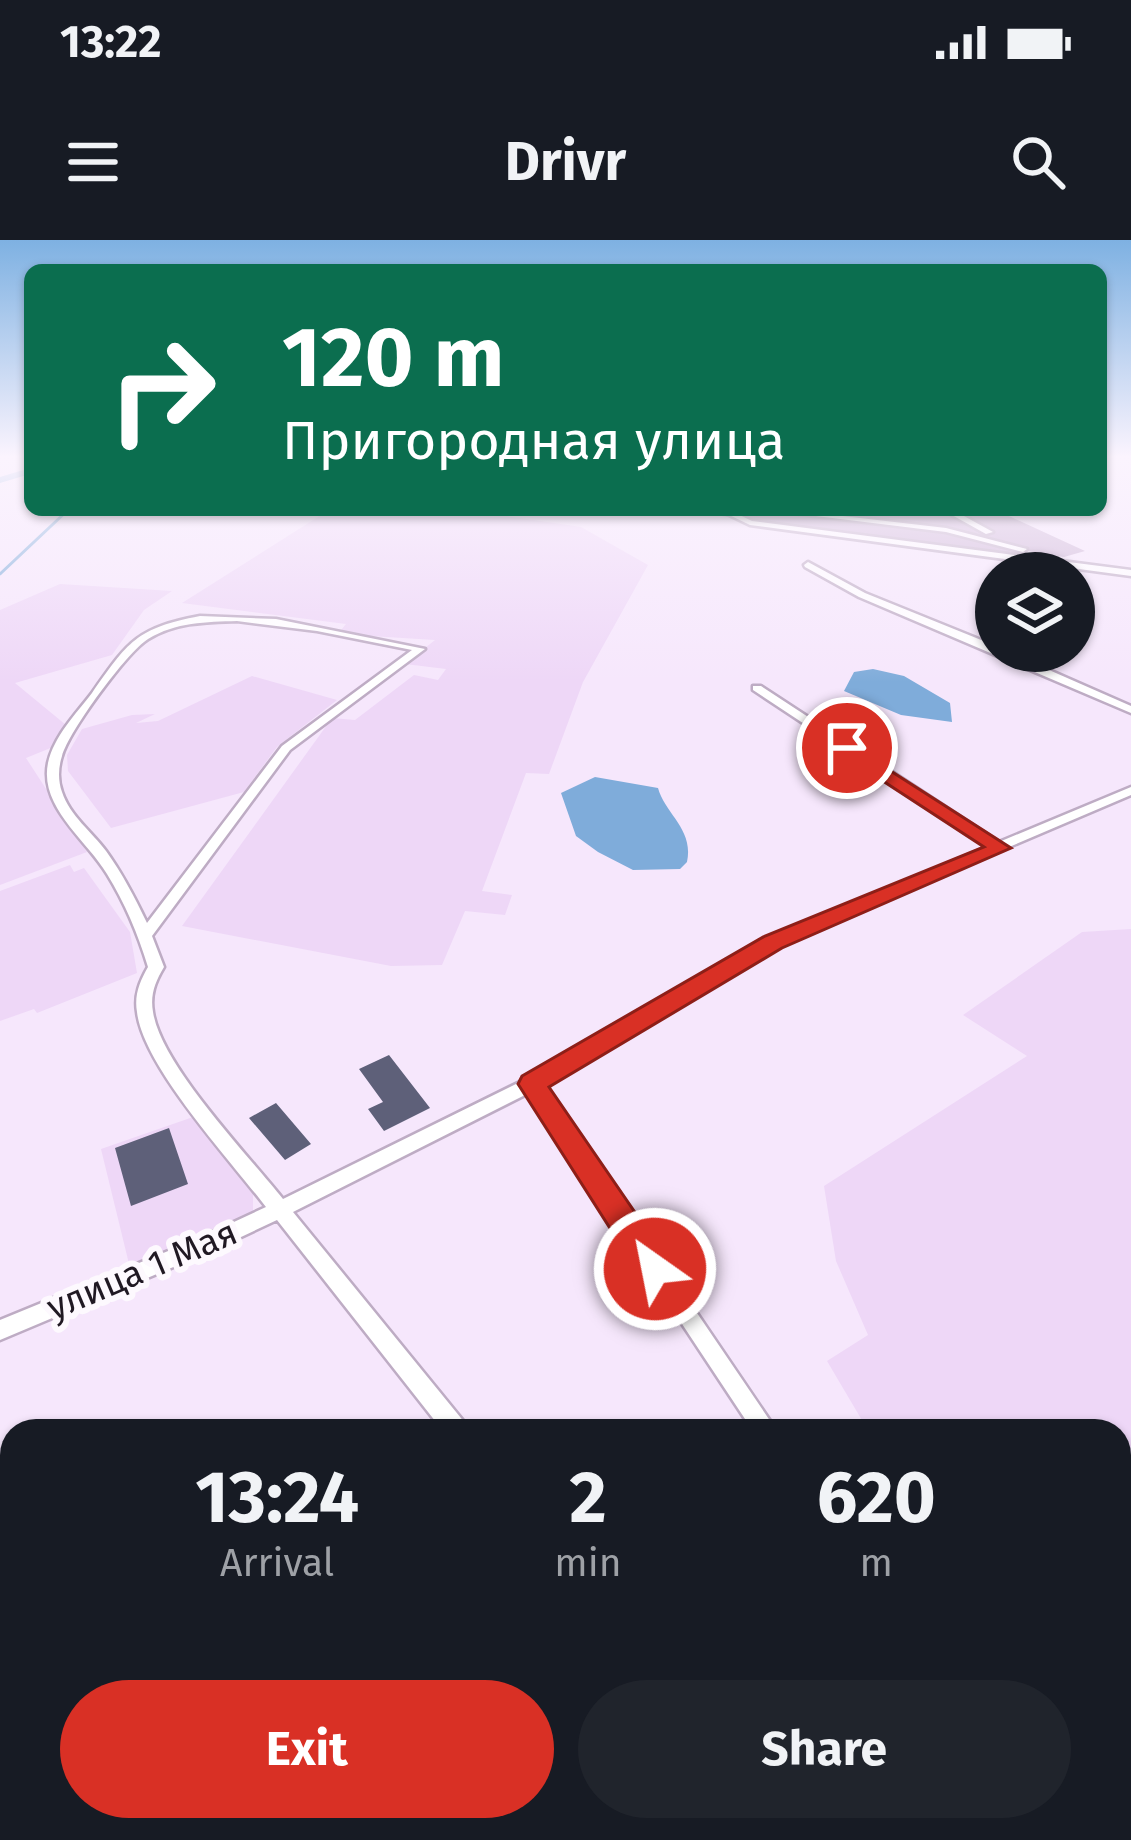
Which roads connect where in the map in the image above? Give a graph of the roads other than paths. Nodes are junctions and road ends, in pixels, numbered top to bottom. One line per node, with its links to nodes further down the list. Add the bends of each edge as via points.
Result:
1 (826, 533): 5 (street)
2 (957, 533): 4 (street)
3 (992, 533): 4 (street)
4 (1024, 549): 6 (street)
5 (975, 552)
6 (1029, 552)
7 (808, 565): 10 (street)
8 (1095, 568): 9 (street)
9 (1131, 573)
10 (975, 642)
11 (1045, 672): 13 (street)
12 (757, 688): 15 (street)
13 (1131, 710)
14 (1131, 791): 15 (street, улица 1 Мая)
15 (1000, 848): 17 (street, улица 1 Мая, via 774,942)
16 (146, 934): 16 (street, via 105,859 61,802 52,762 140,639 171,622 214,617 420,649 286,748); 18 (street, via 156,967 142,1001 162,1056)
17 (532, 1084): 18 (street, улица 1 Мая); 21 (street)
18 (283, 1208): 19 (street, улица 1 Мая); 20 (street)
19 (0, 1330)
20 (448, 1419)
21 (758, 1419)

